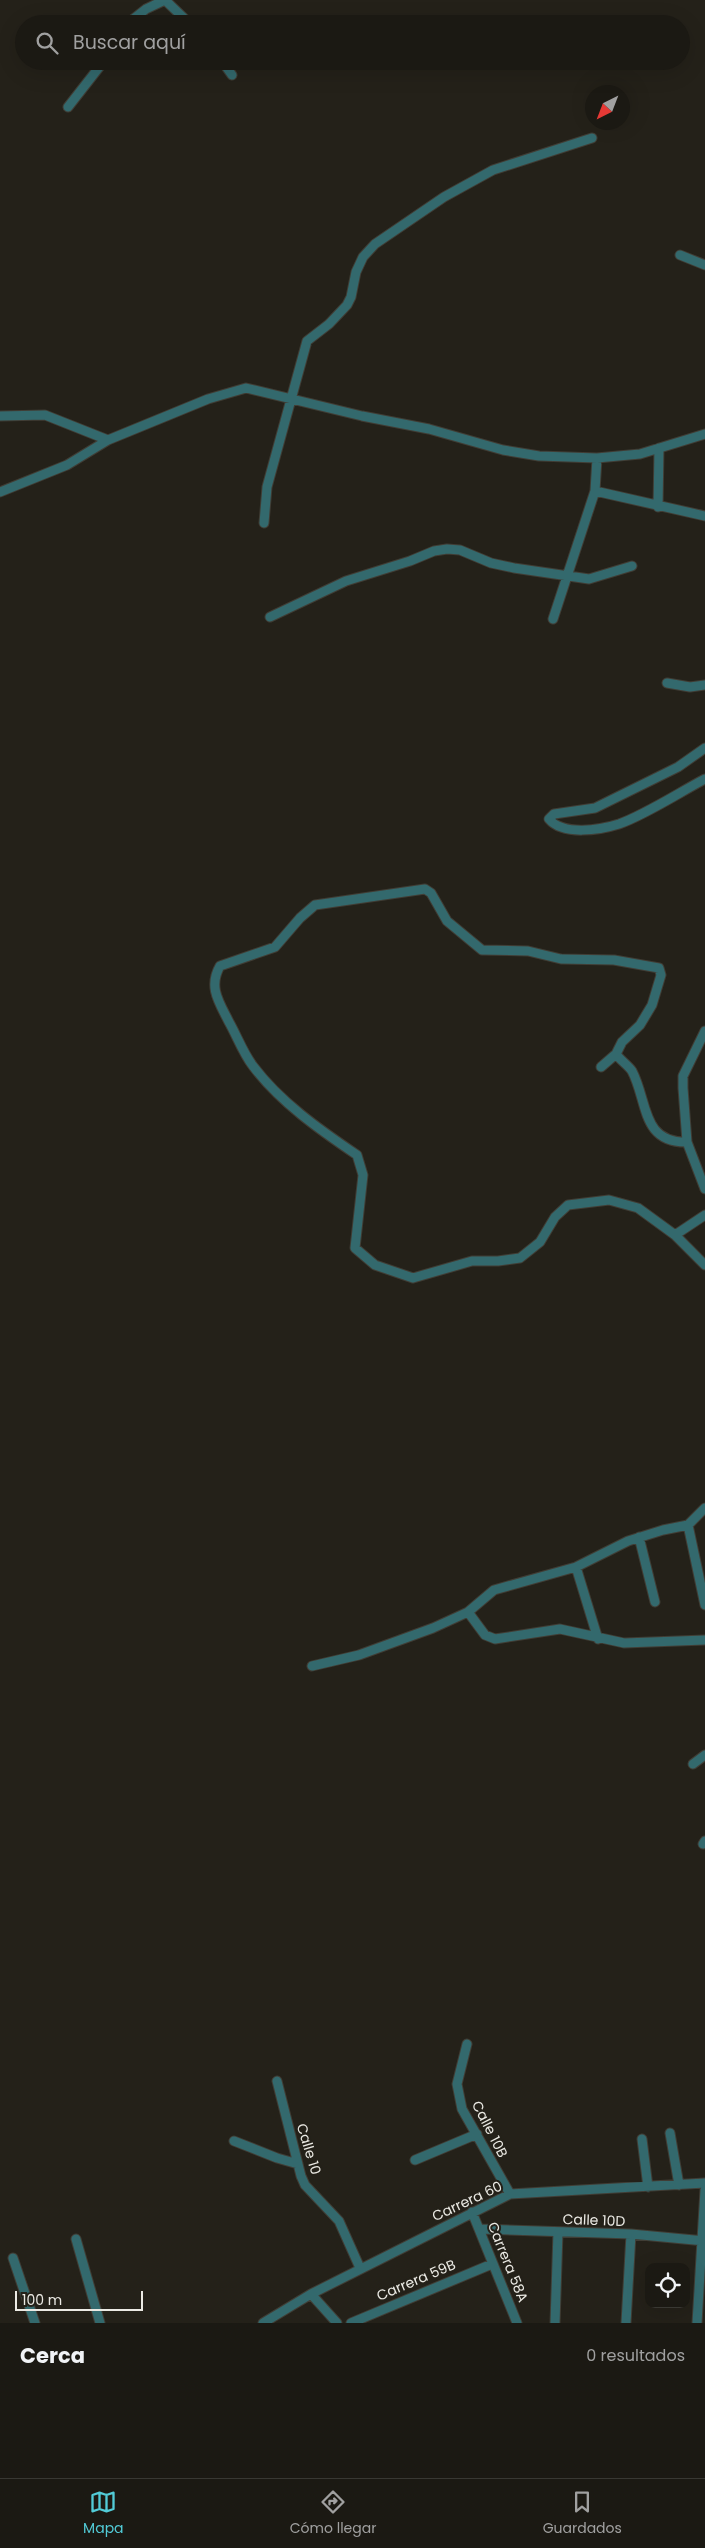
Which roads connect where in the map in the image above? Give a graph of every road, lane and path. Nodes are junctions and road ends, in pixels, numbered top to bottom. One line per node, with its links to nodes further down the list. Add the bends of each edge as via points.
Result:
1 (165, 0): 2 (street); 3 (street)
2 (138, 15)
3 (181, 15)
4 (97, 70): 7 (street)
5 (228, 70): 6 (street)
6 (232, 75)
7 (68, 107)
8 (592, 138): 11 (street, via 493,170 444,197 376,244 363,257 347,305 307,341)
9 (680, 255): 10 (street)
10 (705, 265)
11 (290, 399): 14 (street, via 246,388 208,399); 16 (street, via 429,429 503,450 556,458); 21 (street, via 267,487)
12 (0, 416): 14 (street, via 45,415)
13 (705, 434): 15 (street)
14 (108, 440): 18 (street, via 67,465)
15 (659, 448): 16 (street, via 640,454); 19 (street)
16 (597, 458): 17 (street)
17 (595, 491): 19 (street); 23 (street)
18 (0, 492)
19 (658, 507): 20 (street)
20 (705, 516)
21 (264, 523)
22 (632, 566): 23 (street, via 596,578)
23 (568, 576): 24 (street, via 499,564 460,550 447,549 346,581); 25 (street)
24 (270, 618)
25 (553, 619)
26 (667, 684): 27 (street)
27 (705, 685)
28 (705, 748): 29 (street, via 678,767 595,808 554,814 549,819 562,828 619,824)
29 (705, 779)
30 (705, 1031): 33 (street, via 683,1076)
31 (616, 1054): 32 (street); 33 (street, via 632,1070 648,1117 658,1133 672,1142); 37 (street, via 652,1005 661,975 659,968 614,960 561,959 528,951 482,950 447,921 431,893 425,889 314,905 275,947 220,966 215,975 214,992 251,1064 271,1087 312,1123 358,1155 362,1175 355,1248 375,1265 413,1278 472,1261 520,1258 540,1242 555,1217 568,1205 609,1200 638,1208)
32 (601, 1067)
33 (687, 1142): 34 (street)
34 (702, 1172): 35 (street)
35 (705, 1189)
36 (705, 1215): 37 (street)
37 (676, 1235): 38 (street)
38 (705, 1265)
39 (705, 1508): 40 (street)
40 (688, 1525): 41 (street); 44 (street)
41 (639, 1537): 42 (street); 43 (street)
42 (576, 1567): 45 (street, via 494,1590); 46 (street)
43 (656, 1602)
44 (705, 1605)
45 (468, 1612): 46 (street, via 486,1635 495,1639 560,1629); 48 (street, via 358,1654)
46 (598, 1639): 47 (street, via 624,1642)
47 (705, 1640)
48 (312, 1666)
49 (705, 1755): 50 (street)
50 (693, 1764)
51 (467, 2044): 53 (street, Calle 10B, via 457,2084 462,2109)
52 (277, 2081): 58 (street, Calle 10)
53 (476, 2134): 57 (street); 63 (street, Calle 10B)
54 (670, 2134): 60 (street)
55 (642, 2139): 61 (street)
56 (234, 2141): 58 (street)
57 (415, 2160)
58 (298, 2164): 72 (street, Calle 10, via 305,2186 339,2221)
59 (705, 2183): 60 (street, Carrera 60)
60 (679, 2185): 61 (street, Carrera 60)
61 (648, 2187): 63 (street, Carrera 60)
62 (705, 2190): 69 (street)
63 (510, 2194): 64 (street, Carrera 60)
64 (472, 2212): 65 (street, Carrera 58A); 72 (street, Carrera 60)
65 (481, 2229): 66 (street, Calle 10D); 71 (street, Carrera 58A)
66 (558, 2232): 67 (street, Calle 10D); 80 (street)
67 (631, 2234): 69 (street, Calle 10D); 81 (street)
68 (76, 2239): 75 (street)
69 (704, 2241): 82 (street)
70 (13, 2258): 74 (street)
71 (492, 2264): 78 (street, Carrera 59B); 79 (street, Carrera 58A)
72 (360, 2268): 73 (street, Carrera 60)
73 (311, 2294): 76 (street, Carrera 60); 77 (street)
74 (35, 2323)
75 (100, 2323)
76 (263, 2323)
77 (337, 2323)
78 (351, 2323)
79 (516, 2323)
80 (555, 2323)
81 (626, 2323)
82 (697, 2323)

